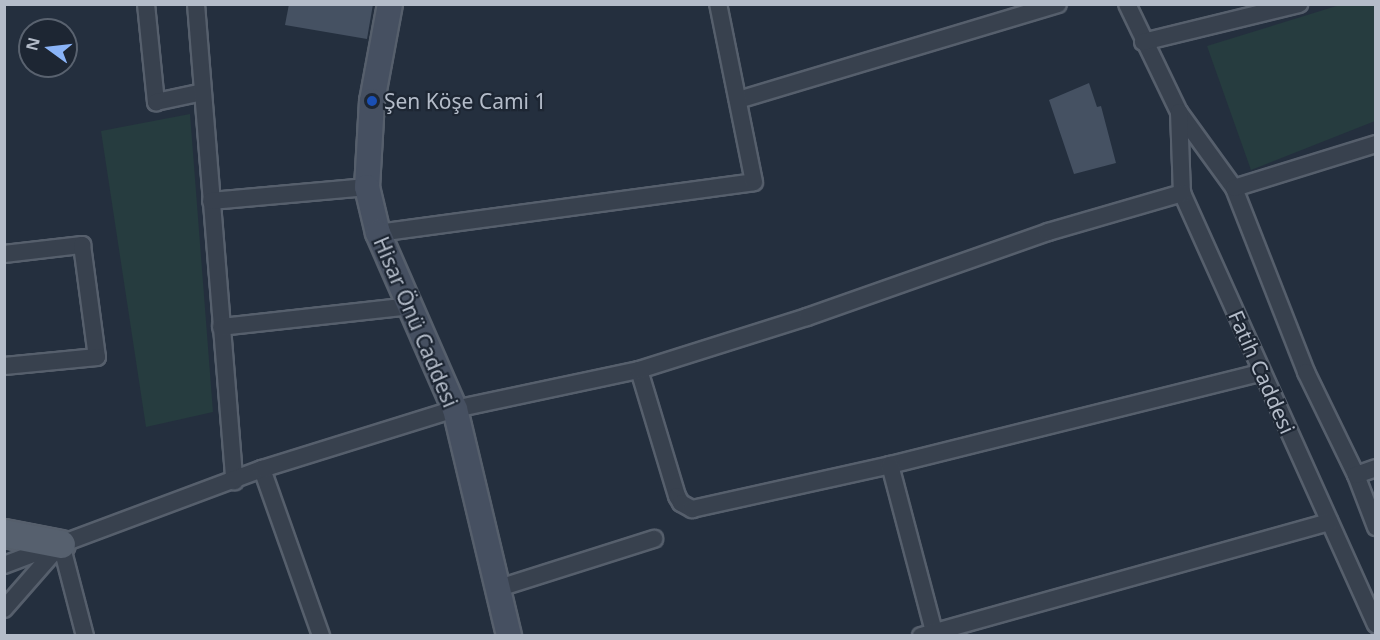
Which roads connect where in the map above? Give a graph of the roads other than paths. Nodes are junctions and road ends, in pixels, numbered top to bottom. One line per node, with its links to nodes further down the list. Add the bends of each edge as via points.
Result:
1 (146, 4): 9 (street, via 156,102)
2 (196, 4): 9 (street)
3 (390, 4): 13 (main road, Hisar Önü Caddesi, via 372,101)
4 (718, 4): 10 (street)
5 (1058, 4): 10 (street)
6 (1127, 4): 8 (street, Fatih Caddesi)
7 (1299, 4): 8 (street)
8 (1143, 42): 11 (street, Fatih Caddesi)
9 (202, 92): 16 (street)
10 (738, 100): 17 (street, via 754,182)
11 (1179, 112): 14 (street, Fatih Caddesi); 15 (street, Fatih Caddesi)
12 (1376, 144): 14 (street)
13 (367, 188): 16 (street); 17 (main road, Hisar Önü Caddesi)
14 (1234, 188): 28 (street, Fatih Caddesi, via 1306,372)
15 (1182, 193): 22 (street, via 1048,232 807,317); 23 (street, Fatih Caddesi)
16 (212, 201): 20 (street)
17 (378, 233): 19 (main road, Hisar Önü Caddesi)
18 (4, 254): 21 (street, via 82,245 97,357)
19 (410, 306): 20 (street); 24 (main road, Hisar Önü Caddesi)
20 (221, 327): 29 (street)
21 (4, 366)
22 (639, 370): 24 (street); 25 (street, via 677,496 686,507 692,509)
23 (1262, 372): 25 (street); 30 (street, Fatih Caddesi)
24 (455, 409): 27 (street); 36 (main road, Hisar Önü Caddesi)
25 (890, 465): 39 (street)
26 (1376, 468): 28 (street)
27 (262, 469): 29 (street); 41 (street)
28 (1356, 475): 31 (street, Fatih Caddesi)
29 (234, 481): 34 (street)
30 (1329, 522): 38 (street, Fatih Caddesi); 39 (street)
31 (1376, 527)
32 (4, 532): 34 (main road)
33 (654, 539): 36 (street)
34 (61, 544): 35 (street); 37 (street); 40 (street)
35 (4, 565)
36 (496, 589): 42 (main road, Hisar Önü Caddesi)
37 (4, 609)
38 (1376, 624)
39 (928, 634)
40 (84, 636)
41 (321, 636)
42 (509, 636)

